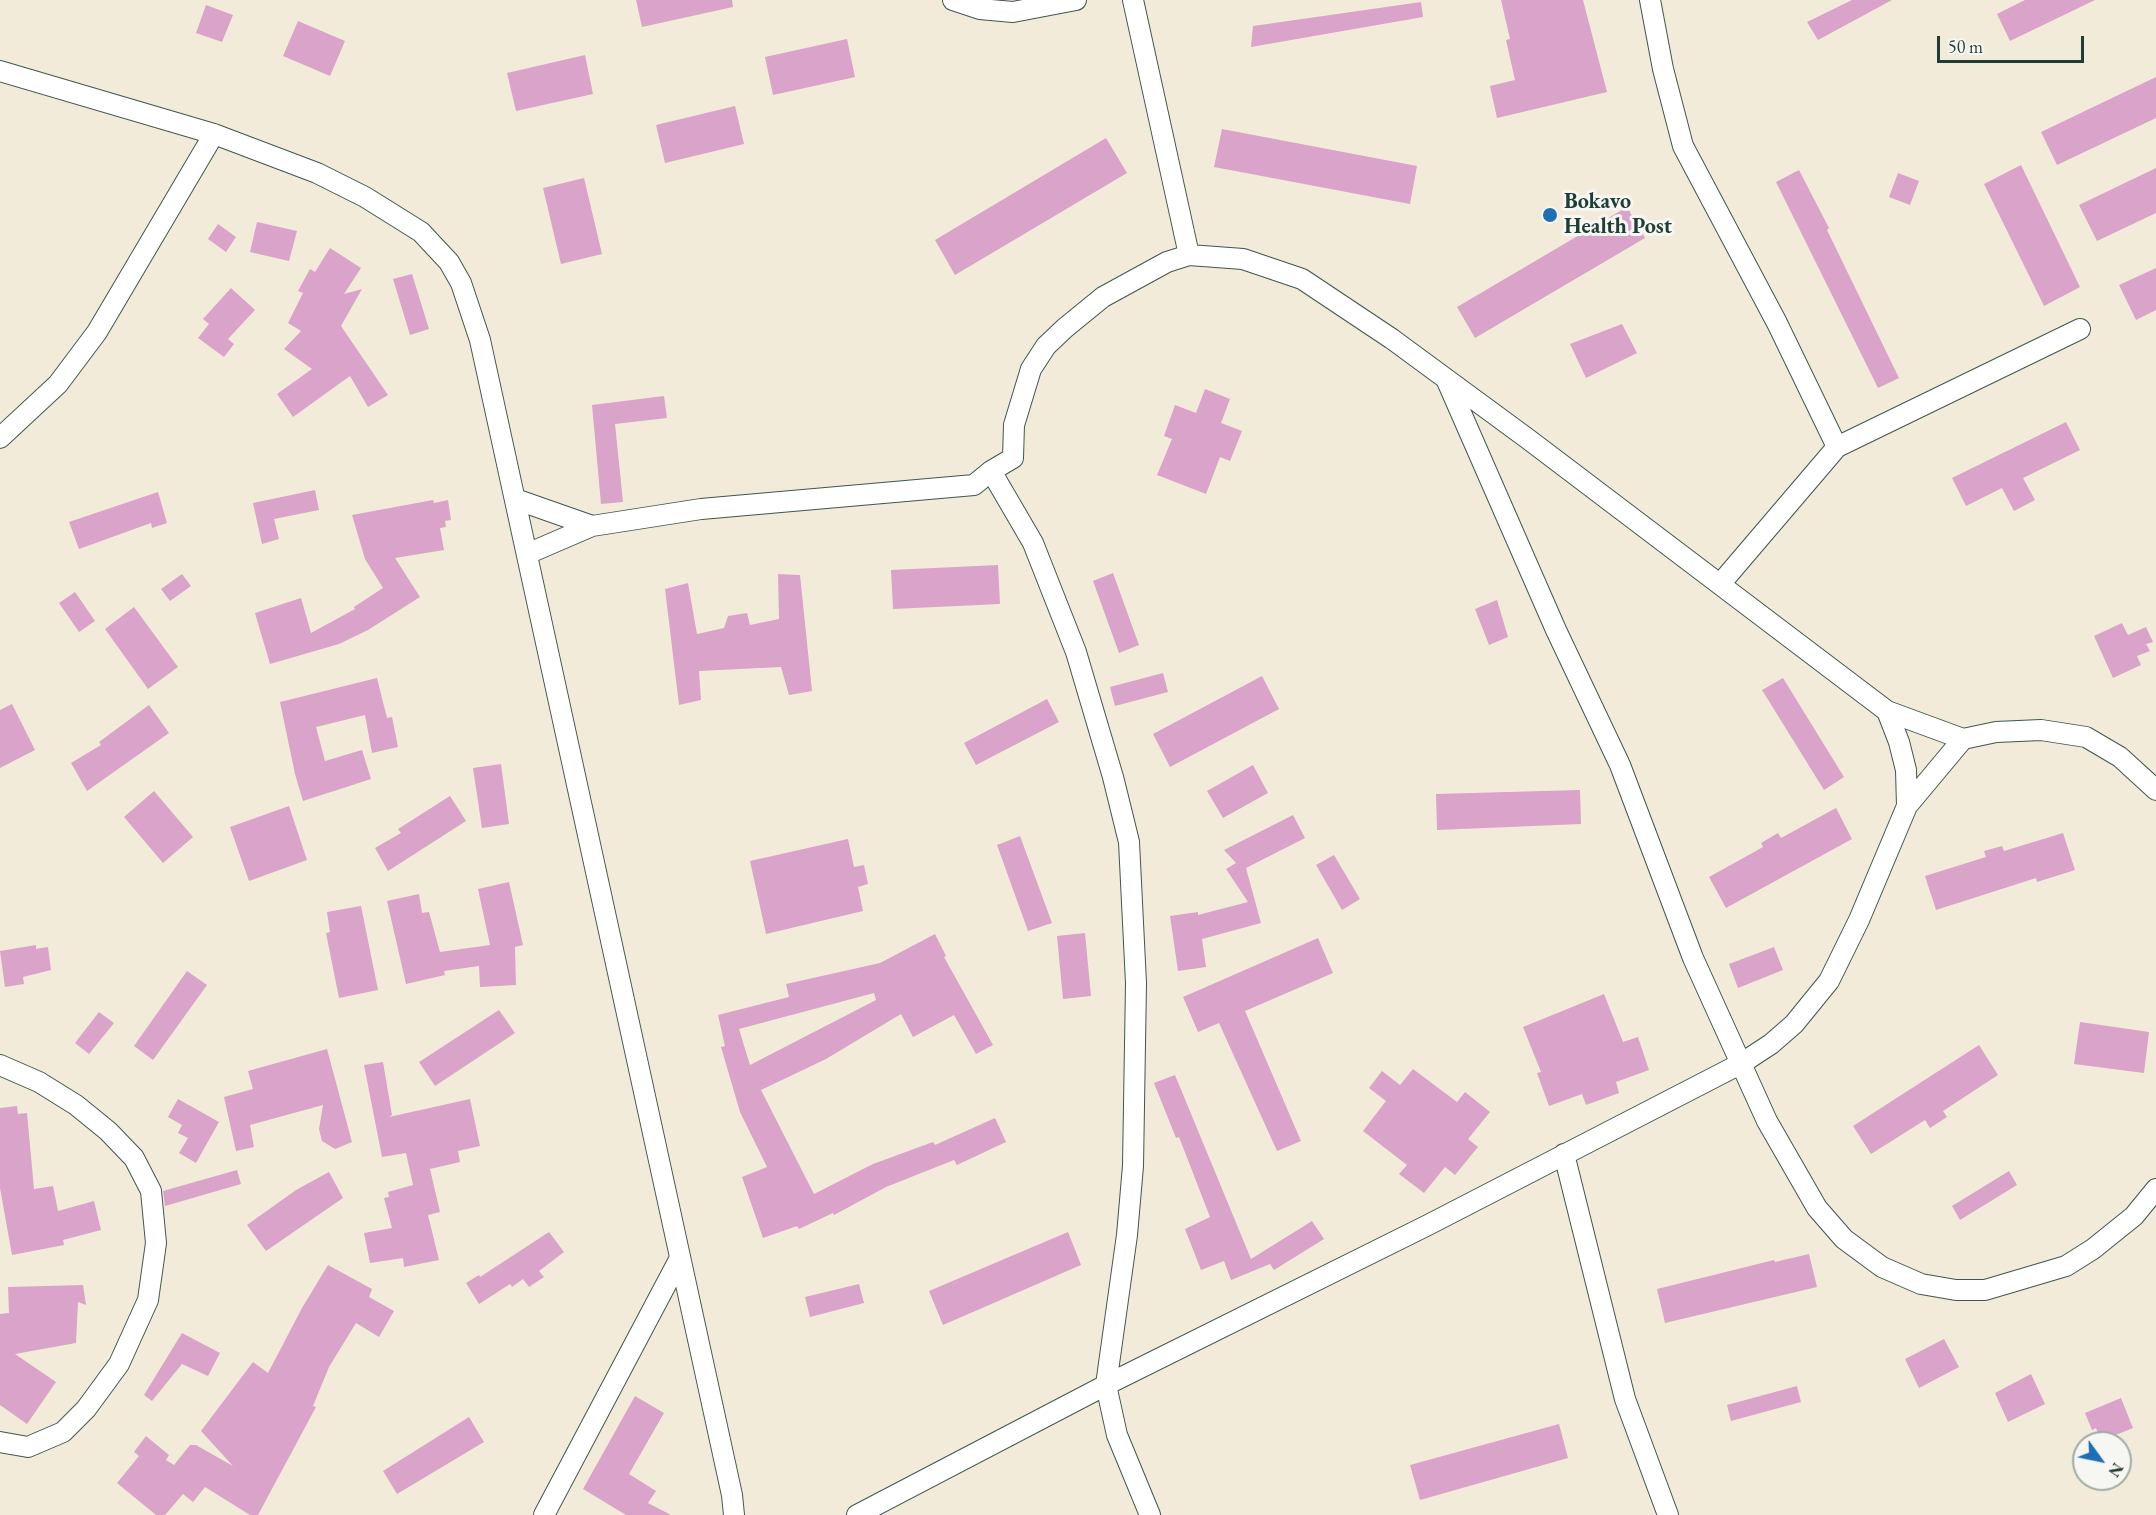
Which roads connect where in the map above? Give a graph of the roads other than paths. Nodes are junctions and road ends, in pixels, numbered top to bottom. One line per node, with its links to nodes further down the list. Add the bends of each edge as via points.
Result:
1 (953, 0): 2 (street, via 980,9 1013,12)
2 (1076, 0)
3 (1133, 0): 7 (street)
4 (1650, 0): 11 (street, via 1683,146 1777,323)
5 (0, 71): 6 (street)
6 (214, 134): 10 (street, via 97,332 58,384); 13 (street, via 288,161 365,197 421,232 449,262 472,309)
7 (1189, 255): 9 (street, via 1243,259 1302,279); 12 (street, via 1167,262 1102,297 1046,346 1022,390 1014,424 1013,458)
8 (2080, 329): 11 (street)
9 (1447, 380): 16 (street); 21 (street, via 1556,630 1620,765 1693,958)
10 (0, 438)
11 (1837, 447): 16 (street)
12 (991, 471): 14 (street, via 974,485 701,509); 26 (street, via 1033,543 1076,652 1129,842 1136,983 1133,1166)
13 (515, 499): 14 (street); 15 (street)
14 (592, 526): 15 (street)
15 (527, 554): 25 (street)
16 (1721, 583): 17 (street)
17 (1887, 711): 18 (street); 20 (street, via 1906,771)
18 (1963, 739): 19 (street, via 1996,732 2041,730 2085,737 2120,757); 20 (street)
19 (2156, 790)
20 (1907, 806): 21 (street, via 1859,920 1828,981 1794,1024)
21 (1742, 1063): 23 (street); 24 (street, via 1767,1121 1817,1208 1844,1239 1882,1267 1921,1284 1985,1290 2066,1266 2133,1215)
22 (0, 1065): 27 (street, via 39,1082 76,1105 134,1158 151,1191 156,1243 148,1300 119,1364 86,1408 63,1432 28,1447)
23 (1564, 1154): 26 (street); 32 (street, via 1625,1400)
24 (2156, 1189)
25 (680, 1258): 28 (street); 29 (street)
26 (1106, 1385): 30 (street); 31 (street, via 1117,1436)
27 (0, 1442)
28 (544, 1515)
29 (734, 1515)
30 (857, 1515)
31 (1150, 1515)
32 (1668, 1515)

